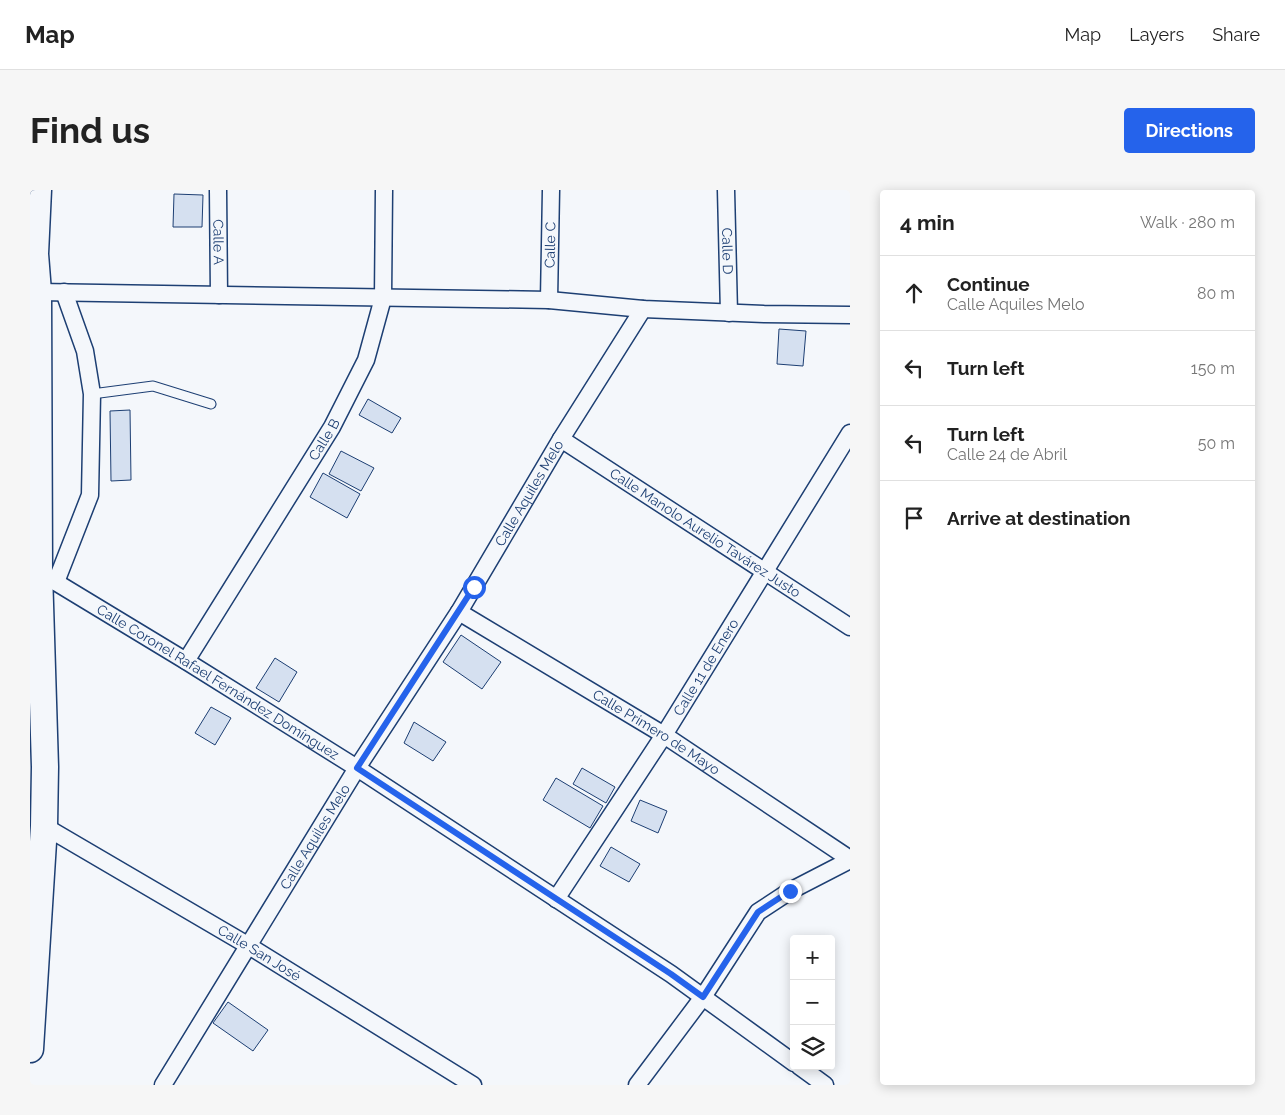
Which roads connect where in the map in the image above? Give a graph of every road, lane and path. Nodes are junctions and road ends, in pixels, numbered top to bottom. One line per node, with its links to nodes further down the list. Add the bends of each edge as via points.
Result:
1 (38, 190): 6 (main road, via 35,254)
2 (218, 190): 8 (street, Calle A)
3 (384, 190): 9 (street, Calle B)
4 (551, 190): 10 (street, Calle C)
5 (726, 190): 12 (street, Calle D)
6 (38, 292): 7 (street); 14 (main road)
7 (64, 292): 8 (street); 15 (street, via 85,351)
8 (219, 295): 9 (street)
9 (383, 298): 10 (street); 23 (street, Calle B, via 366,360 332,427)
10 (549, 300): 11 (street)
11 (643, 309): 12 (street); 18 (street, Calle Aquiles Melo)
12 (729, 313): 13 (street)
13 (850, 315)
14 (34, 335): 20 (main road)
15 (92, 394): 16 (lane, via 153,386); 20 (street, via 90,495)
16 (211, 404)
17 (850, 433): 19 (street, Calle 11 de Enero)
18 (561, 439): 19 (street, Calle Manolo Aurelio Tavárez Justo); 21 (street, Calle Aquiles Melo)
19 (765, 571): 22 (street, Calle Manolo Aurelio Tavárez Justo); 24 (street, Calle 11 de Enero)
20 (48, 577): 23 (street, Calle Coronel Rafael Fernández Domínguez); 26 (main road)
21 (459, 612): 24 (street, Calle Primero de Mayo); 25 (street, Calle Aquiles Melo)
22 (850, 627)
23 (186, 661): 25 (street, Calle Coronel Rafael Fernández Domínguez)
24 (664, 734): 27 (street, Calle Primero de Mayo); 29 (street, Calle 11 de Enero)
25 (357, 768): 29 (street, Calle Coronel Rafael Fernández Domínguez); 30 (street, Calle Aquiles Melo)
26 (44, 826): 28 (main road); 30 (street, Calle San José)
27 (850, 860): 31 (street, via 790,891 758,912)
28 (36, 863): 32 (main road)
29 (556, 899): 31 (street, Calle Coronel Rafael Fernández Domínguez)
30 (249, 946): 35 (street, Calle Aquiles Melo); 36 (street, Calle San José)
31 (703, 997): 33 (street, Calle Coronel Rafael Fernández Domínguez); 37 (street)
32 (30, 1049)
33 (790, 1060)
34 (804, 1070): 38 (street)
35 (163, 1085)
36 (473, 1085)
37 (637, 1085)
38 (825, 1085)

